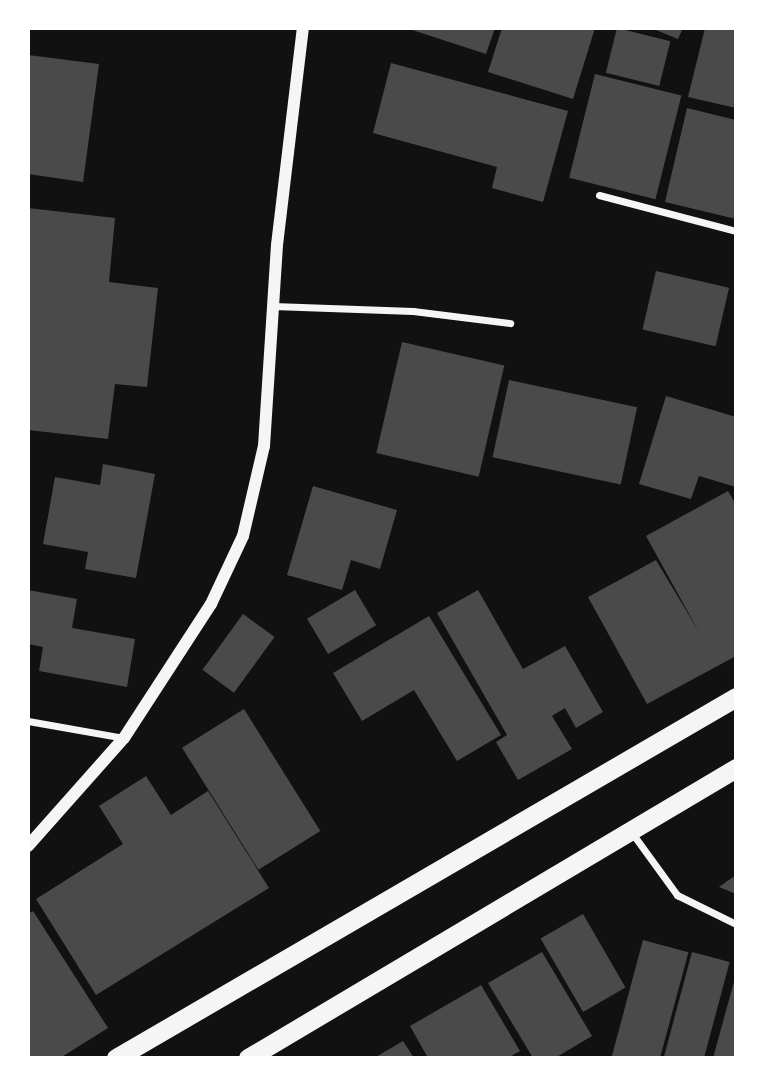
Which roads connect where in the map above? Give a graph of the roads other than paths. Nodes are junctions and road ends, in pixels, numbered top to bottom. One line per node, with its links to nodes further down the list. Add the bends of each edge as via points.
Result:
1 (303, 28): 4 (street)
2 (599, 195): 3 (street)
3 (736, 231)
4 (273, 306): 5 (street, via 412,311); 8 (street, via 264,446 243,536 211,604)
5 (510, 323)
6 (736, 697): 13 (highway)
7 (28, 721): 8 (street)
8 (124, 738): 11 (street)
9 (736, 768): 10 (highway)
10 (629, 830): 12 (street, via 677,895); 14 (highway)
11 (28, 846)
12 (736, 924)
13 (116, 1058)
14 (248, 1058)

